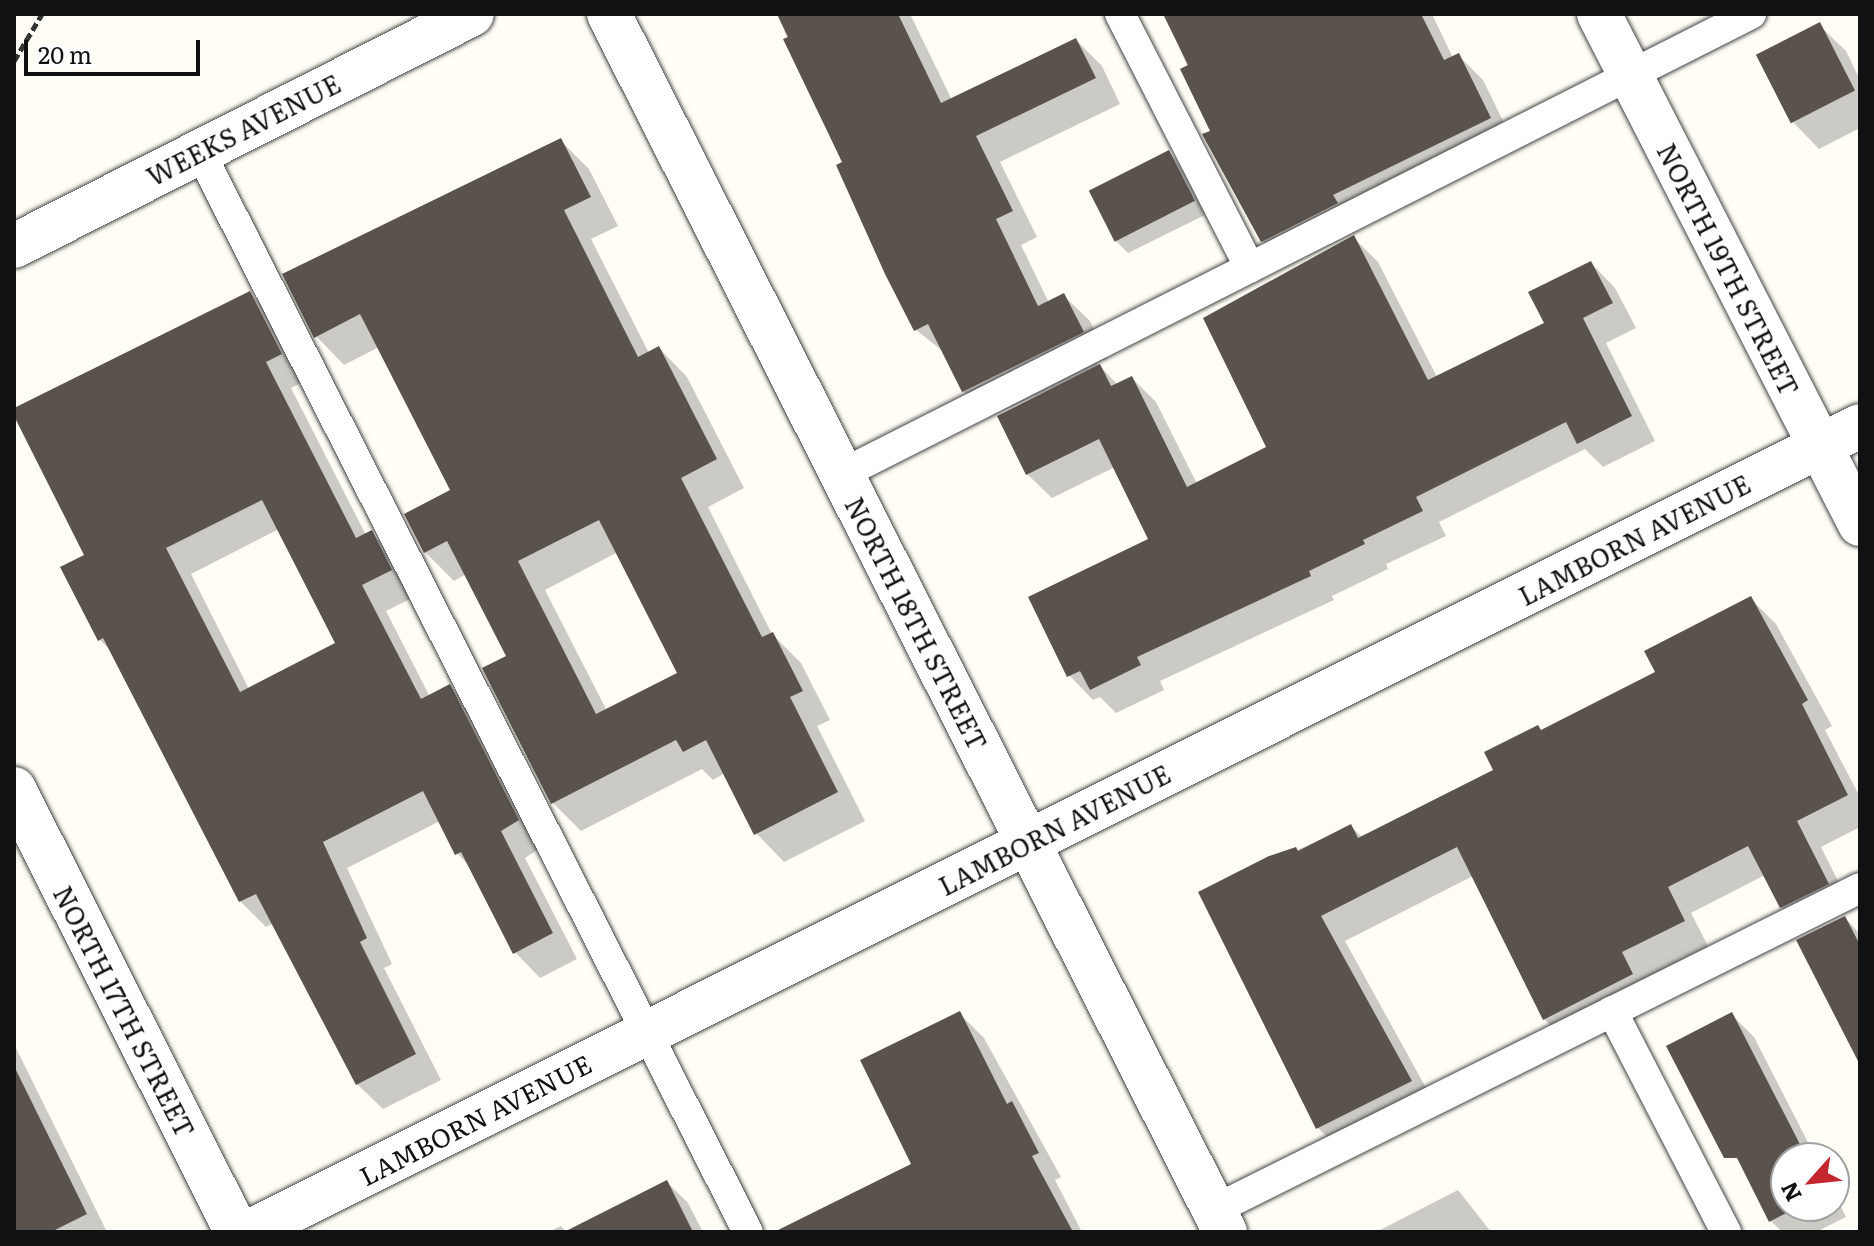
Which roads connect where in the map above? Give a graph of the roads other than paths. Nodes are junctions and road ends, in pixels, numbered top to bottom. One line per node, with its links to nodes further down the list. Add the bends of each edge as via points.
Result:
1 (472, 14): 7 (street, WEEKS AVENUE)
2 (609, 14): 12 (street, NORTH 18TH STREET)
3 (1120, 14): 9 (lane)
4 (1599, 14): 6 (street, NORTH 19TH STREET)
5 (1751, 14): 6 (lane)
6 (1631, 77): 9 (lane); 11 (street, NORTH 19TH STREET)
7 (199, 150): 8 (street, WEEKS AVENUE); 18 (lane)
8 (14, 246)
9 (1250, 268): 12 (lane)
10 (1860, 426): 11 (street, LAMBORN AVENUE)
11 (1819, 447): 13 (street, NORTH 19TH STREET); 15 (street, LAMBORN AVENUE)
12 (842, 474): 15 (street, NORTH 18TH STREET)
13 (1860, 524)
14 (17, 801): 20 (street, NORTH 17TH STREET)
15 (1028, 842): 18 (street, LAMBORN AVENUE); 19 (street, NORTH 18TH STREET)
16 (1860, 888): 17 (lane)
17 (1612, 1011): 19 (lane); 23 (lane)
18 (650, 1031): 21 (street, LAMBORN AVENUE); 22 (lane)
19 (1220, 1221)
20 (237, 1232)
21 (249, 1232)
22 (748, 1232)
23 (1726, 1232)

